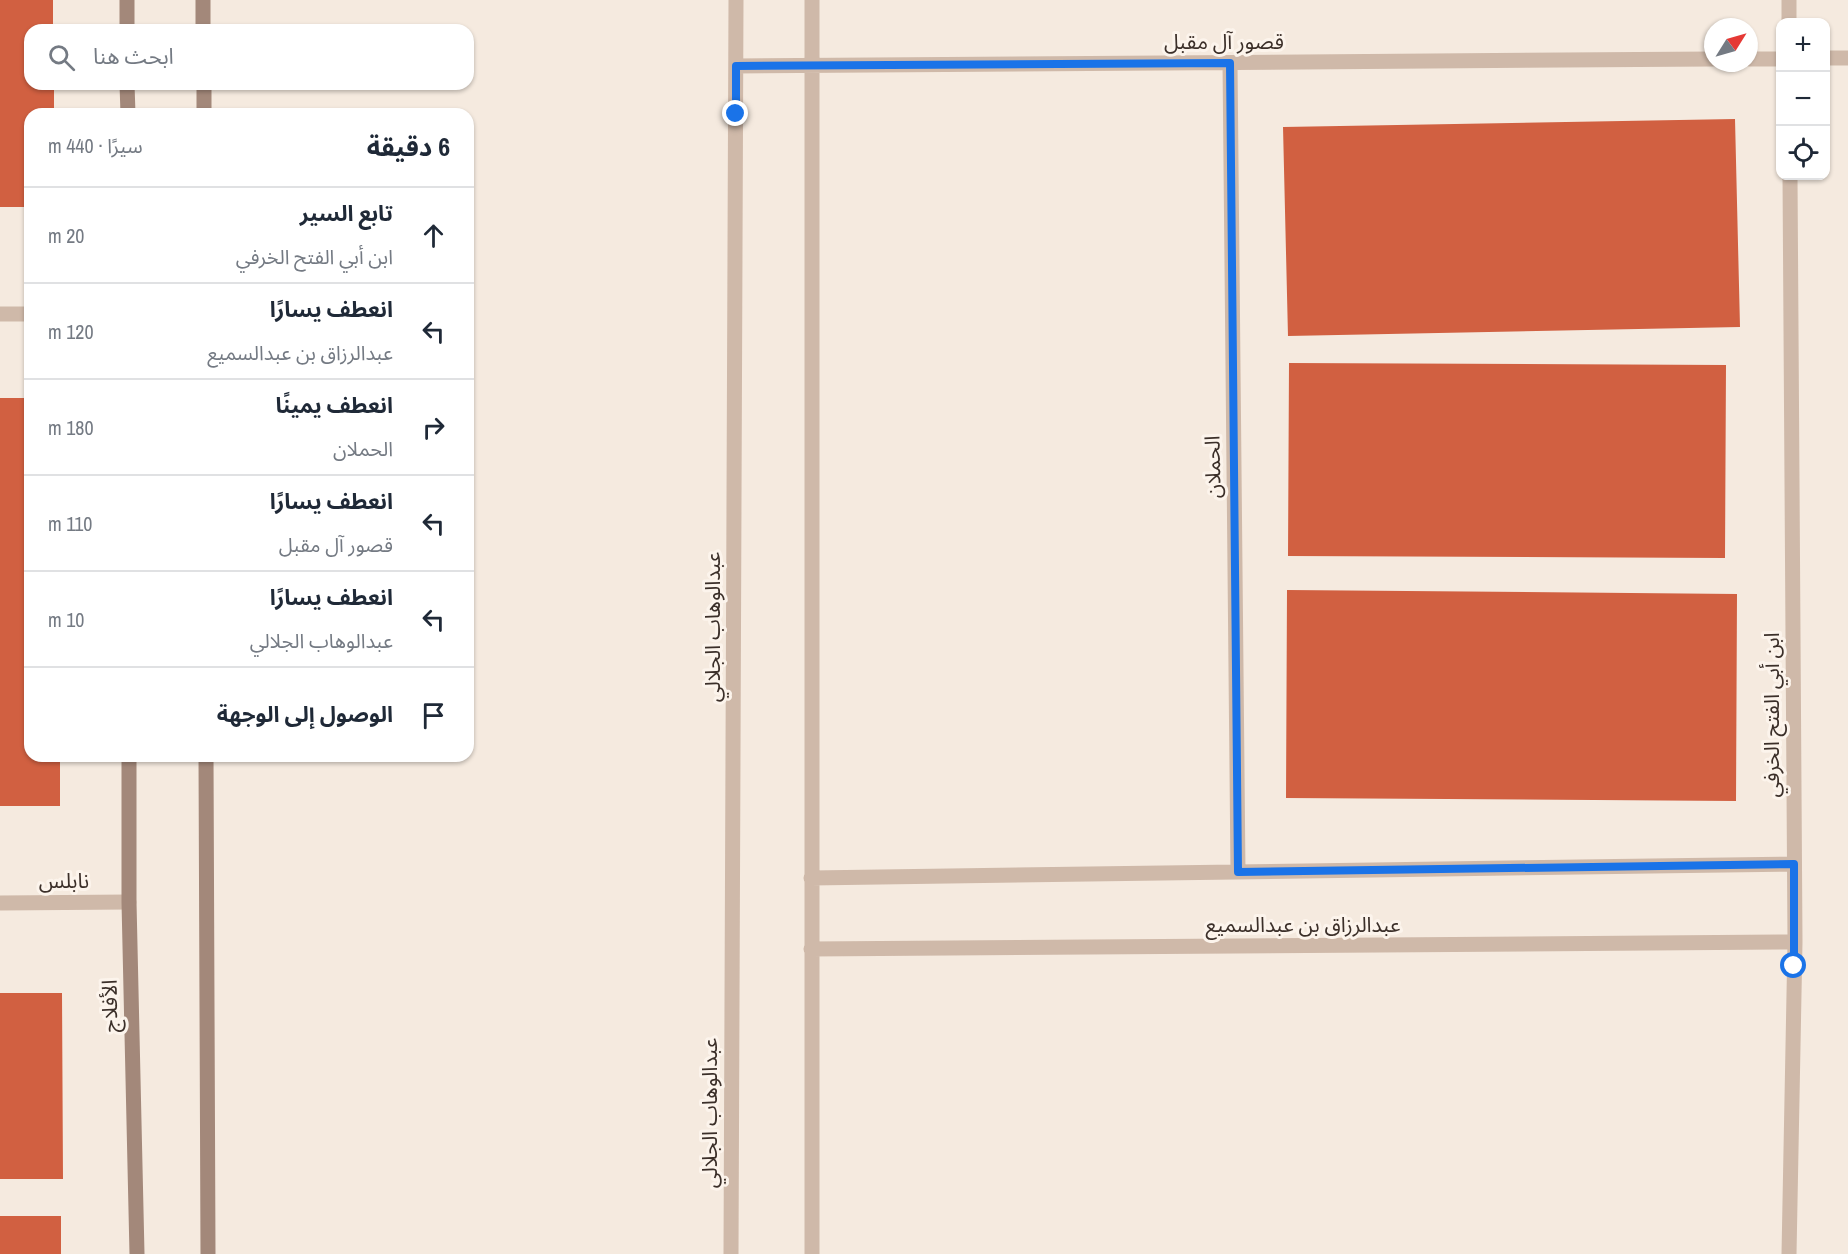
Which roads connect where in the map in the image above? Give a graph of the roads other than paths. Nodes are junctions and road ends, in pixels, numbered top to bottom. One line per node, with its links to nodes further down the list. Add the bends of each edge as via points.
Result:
1 (127, 0): 7 (street)
2 (203, 0): 8 (street)
3 (736, 0): 15 (street, عبدالوهاب الجلالي)
4 (812, 0): 16 (street)
5 (1789, 0): 6 (street)
6 (1789, 18)
7 (127, 24)
8 (203, 24)
9 (1776, 58): 13 (street)
10 (1830, 58): 11 (street)
11 (1848, 58)
12 (1704, 59): 14 (street, قصور آل مقبل)
13 (1758, 59)
14 (1230, 63): 16 (street, قصور آل مقبل); 27 (street, الحملان)
15 (736, 66): 16 (street, قصور آل مقبل); 35 (street, عبدالوهاب الجلالي)
16 (811, 66): 28 (street)
17 (128, 90): 19 (street)
18 (204, 90): 20 (street)
19 (128, 108)
20 (204, 108)
21 (1790, 180): 26 (street, ابن أبي الفتح الخرفي)
22 (0, 314): 23 (street)
23 (24, 315)
24 (129, 762): 29 (street, الأفلاج)
25 (206, 762): 34 (street)
26 (1794, 864): 27 (street); 31 (street, ابن أبي الفتح الخرفي)
27 (1238, 872): 28 (street)
28 (811, 878): 32 (street)
29 (129, 902): 30 (street, نابلس); 33 (street, الأفلاج)
30 (0, 903)
31 (1795, 942): 32 (street, عبدالرزاق بن عبدالسميع); 37 (street, ابن أبي الفتح الخرفي)
32 (811, 949): 36 (street)
33 (137, 1254)
34 (208, 1254)
35 (731, 1254)
36 (812, 1254)
37 (1789, 1254)

